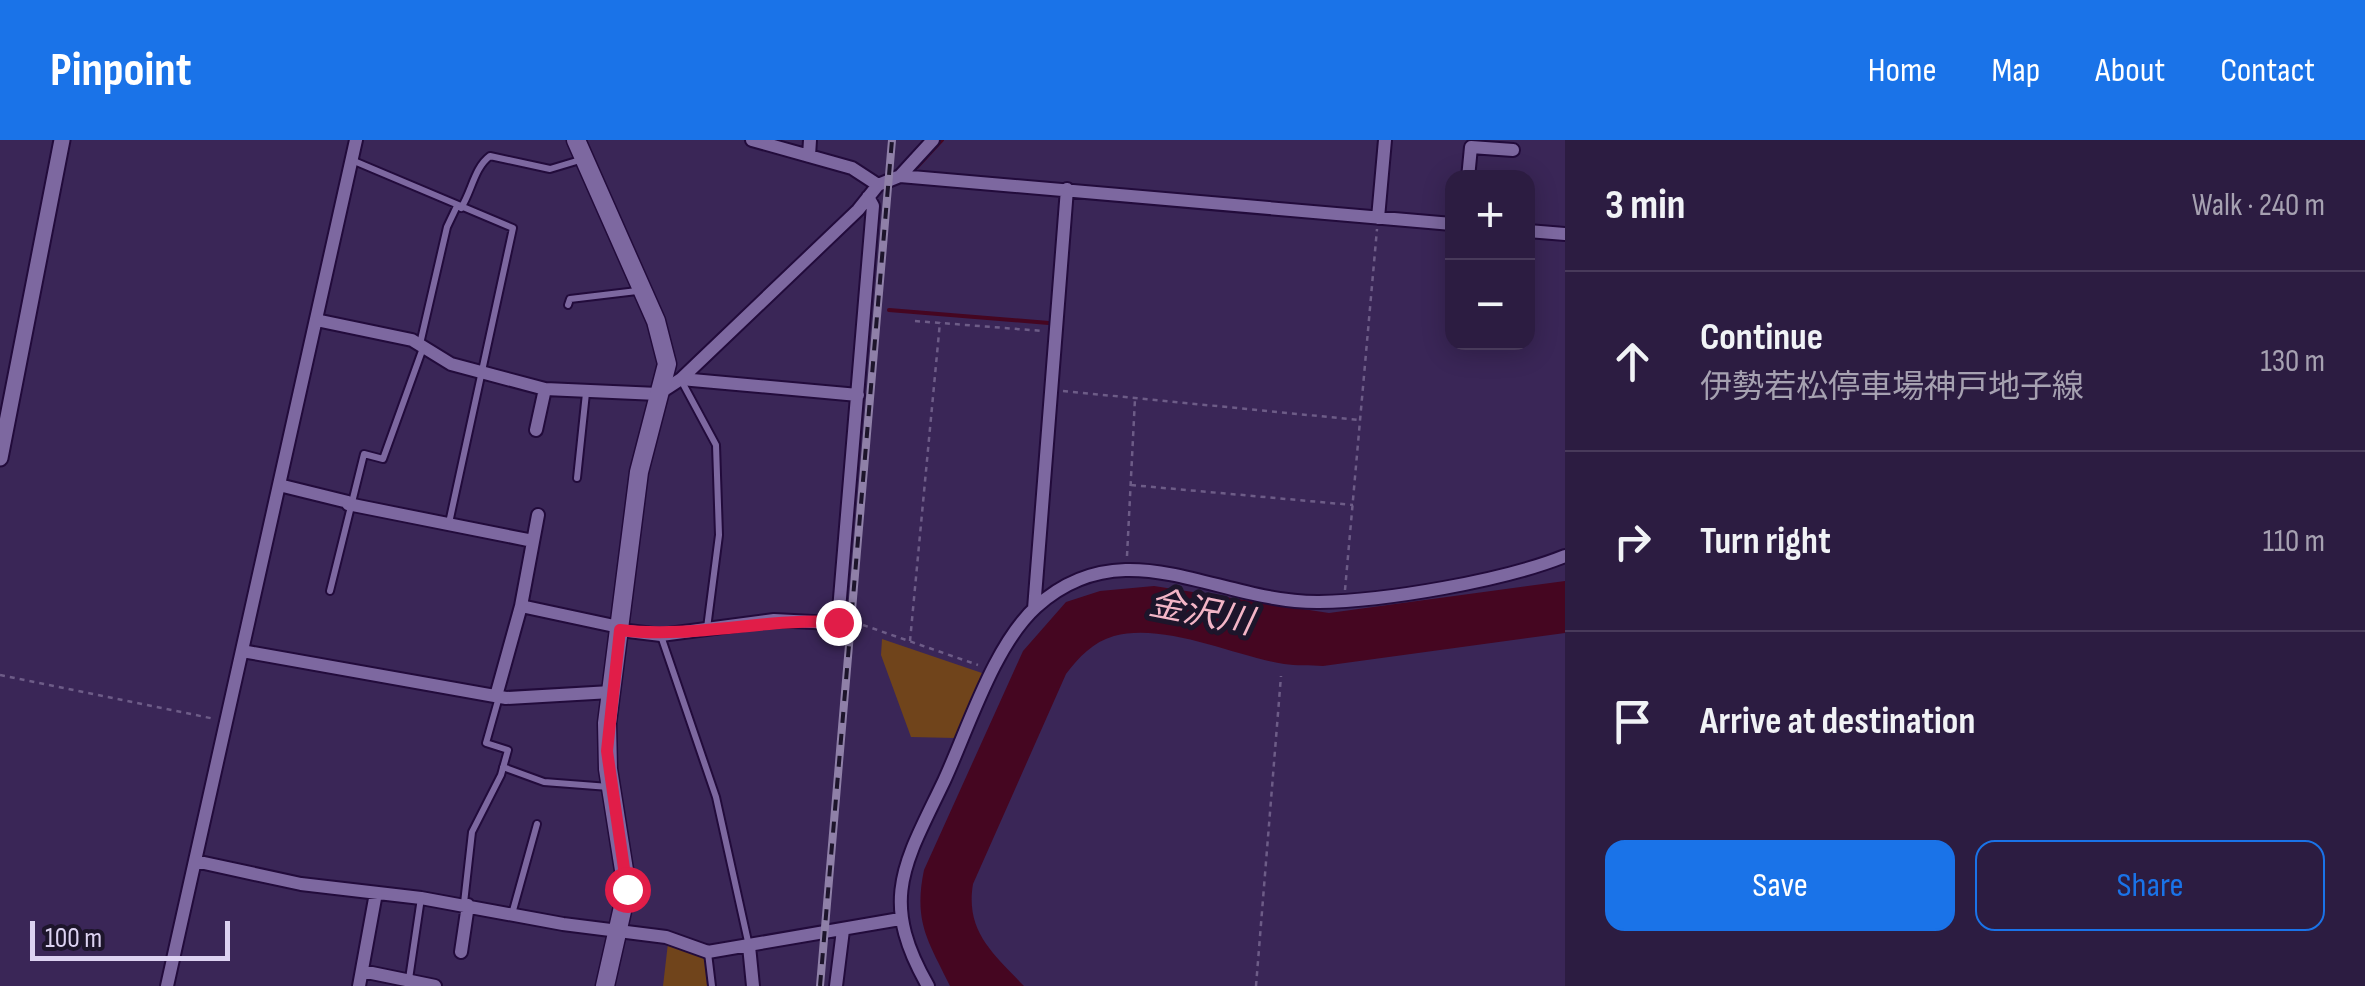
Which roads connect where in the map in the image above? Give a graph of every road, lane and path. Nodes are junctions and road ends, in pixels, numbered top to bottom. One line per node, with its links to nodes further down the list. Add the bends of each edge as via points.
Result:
1 (62, 140): 39 (street)
2 (356, 140): 10 (street)
3 (576, 140): 11 (main road)
4 (752, 140): 9 (street)
5 (810, 140): 9 (street)
6 (933, 140): 13 (street)
7 (1385, 140): 18 (street)
8 (1513, 150): 12 (street, via 1471,147)
9 (809, 156): 14 (street, via 852,168)
10 (352, 160): 17 (lane); 24 (street)
11 (582, 160): 17 (lane, via 550,169 490,156); 22 (main road)
12 (1469, 170)
13 (900, 176): 14 (street); 15 (street)
14 (878, 185): 16 (street)
15 (1066, 189): 18 (street); 27 (street)
16 (868, 197): 30 (street); 35 (street, via 873,206)
17 (459, 207): 28 (lane, via 446,226); 29 (lane, via 513,228)
18 (1378, 218): 19 (street); 37 (path)
19 (1445, 223)
20 (1535, 232): 21 (street)
21 (1565, 234)
22 (641, 290): 23 (lane, via 570,299); 34 (main road, via 665,345)
23 (568, 305)
24 (316, 320): 28 (street); 42 (street)
25 (915, 321): 26 (path)
26 (940, 322): 27 (path); 58 (path)
27 (1056, 332): 32 (street)
28 (421, 346): 29 (street); 43 (lane, via 383,459 364,454)
29 (484, 375): 31 (street); 46 (lane)
30 (680, 380): 34 (street); 35 (street); 56 (lane, via 716,445 719,535)
31 (545, 389): 33 (street); 38 (street)
32 (1051, 390): 36 (path); 53 (street)
33 (586, 392): 34 (street); 40 (lane)
34 (658, 394): 55 (main road, via 638,472)
35 (858, 395): 54 (street)
36 (1135, 398): 37 (path); 41 (path)
37 (1360, 420): 44 (path)
38 (536, 430)
39 (0, 458)
40 (577, 478)
41 (1131, 485): 44 (path); 49 (path)
42 (279, 486): 43 (street); 59 (street)
43 (348, 503): 46 (street); 50 (lane)
44 (1353, 505): 51 (path)
45 (538, 515): 47 (street)
46 (449, 523): 47 (street)
47 (533, 541): 52 (street)
48 (1565, 556): 51 (street)
49 (1127, 567): 51 (street, via 1278,597); 53 (street, via 1083,576)
50 (330, 591)
51 (1344, 601)
52 (521, 606): 55 (street); 64 (street)
53 (1034, 609): 60 (street)
54 (845, 623): 56 (street, via 774,620); 58 (path)
55 (619, 628): 57 (street); 63 (main road)
56 (706, 630): 57 (street)
57 (661, 635): 77 (lane, via 716,798)
58 (910, 641): 60 (path)
59 (242, 651): 64 (street); 65 (street)
60 (995, 672): 74 (street, via 902,870)
61 (0, 675): 65 (path)
62 (1281, 676): 89 (path)
63 (611, 692): 64 (street); 67 (main road)
64 (497, 696): 66 (lane, via 486,743 508,750)
65 (226, 722): 69 (street)
66 (504, 766): 67 (lane, via 544,782); 72 (lane, via 472,832)
67 (611, 787): 76 (main road, via 626,876)
68 (537, 824): 73 (lane)
69 (195, 860): 70 (street, via 301,884); 82 (street)
70 (376, 892): 71 (street); 80 (street)
71 (421, 898): 72 (street); 81 (lane)
72 (466, 905): 73 (street); 78 (street)
73 (512, 916): 76 (street)
74 (900, 919): 75 (street); 88 (street)
75 (843, 930): 77 (street); 87 (street)
76 (618, 933): 79 (street, via 666,937); 84 (main road)
77 (749, 946): 79 (street); 86 (street)
78 (460, 952)
79 (708, 952): 85 (lane)
80 (360, 979): 81 (street)
81 (409, 980): 83 (street)
82 (167, 986)
83 (435, 986)
84 (605, 986)
85 (712, 986)
86 (753, 986)
87 (836, 986)
88 (928, 986)
89 (1256, 986)

